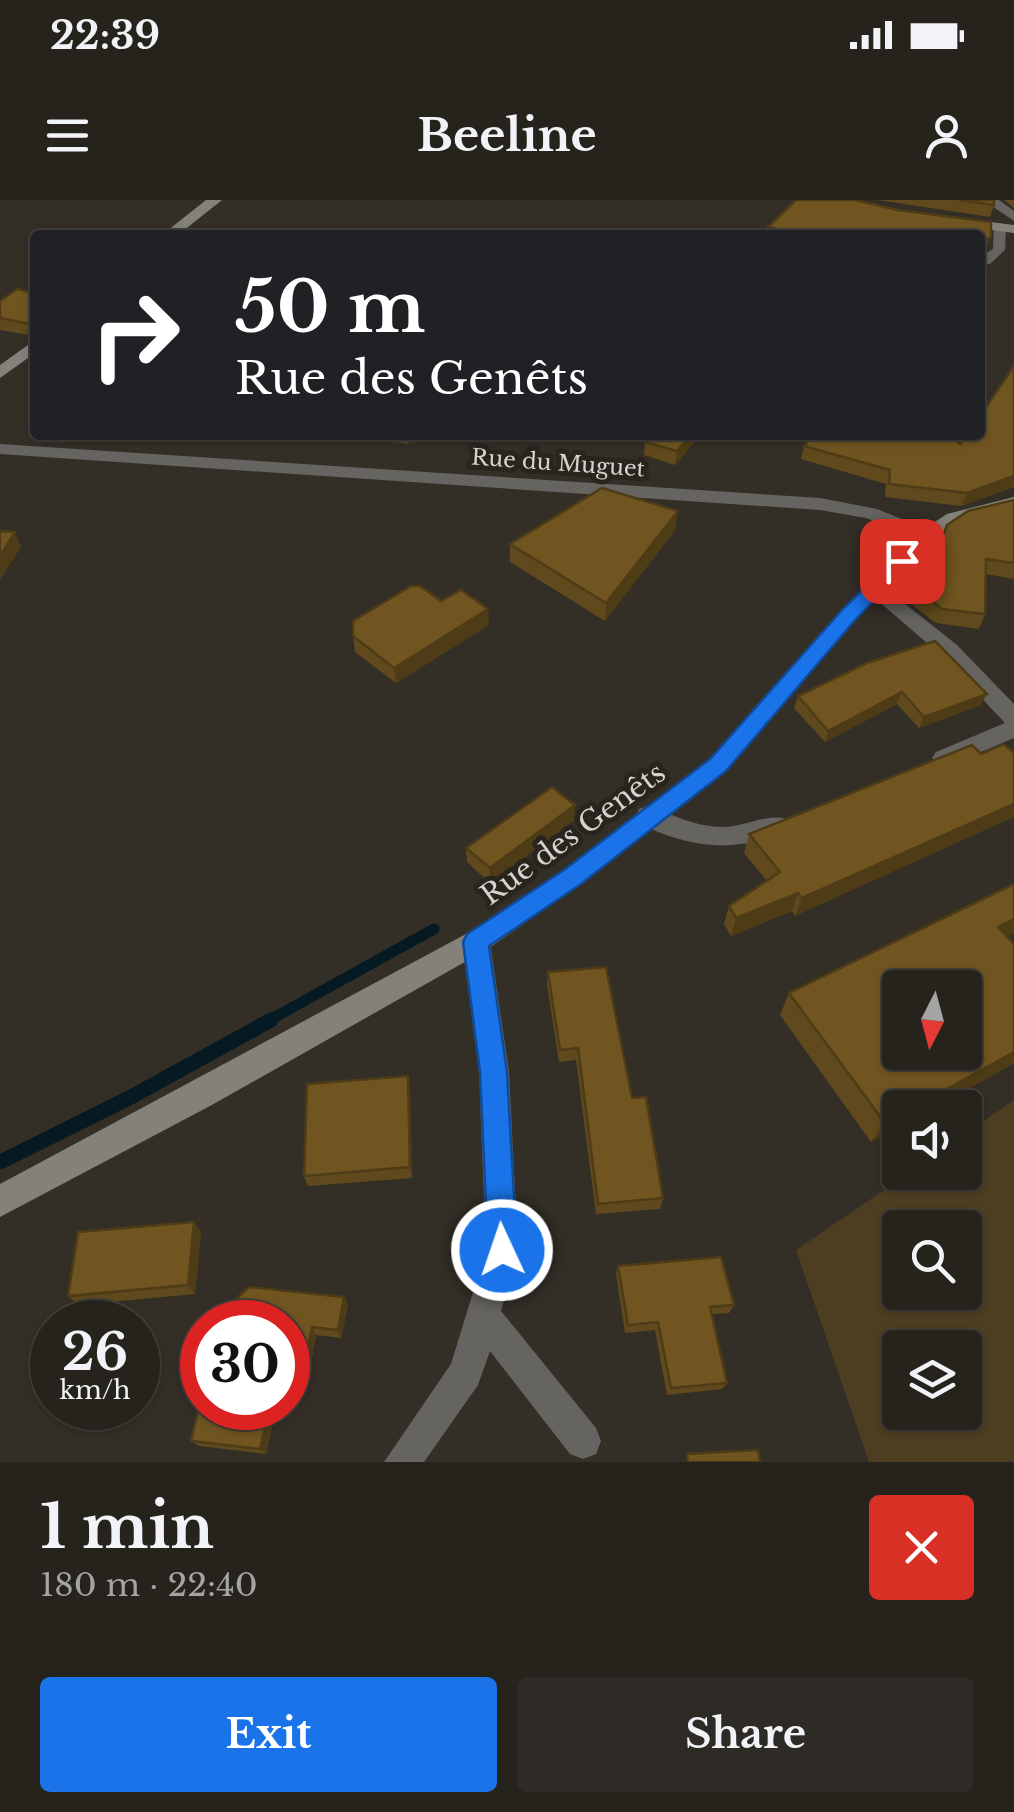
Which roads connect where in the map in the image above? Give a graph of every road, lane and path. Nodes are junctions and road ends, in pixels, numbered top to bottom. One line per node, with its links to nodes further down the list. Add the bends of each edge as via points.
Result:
1 (215, 200): 6 (main road)
2 (990, 200): 3 (street)
3 (1014, 217)
4 (948, 220): 5 (main road)
5 (1007, 228): 7 (lane, via 999,250)
6 (175, 230)
7 (985, 262)
8 (30, 348): 9 (main road)
9 (0, 373)
10 (0, 449): 12 (street, Rue du Muguet, via 820,504)
11 (1014, 503): 12 (main road, Rue des Genêts, via 954,518)
12 (929, 534): 13 (main road, Rue des Genêts)
13 (876, 588): 14 (street, via 950,650); 18 (main road, Rue des Genêts, via 718,765)
14 (1014, 718)
15 (1014, 729): 16 (street)
16 (927, 765)
17 (805, 814): 18 (street, via 752,836 716,839)
18 (648, 816): 19 (main road, Rue des Genêts)
19 (476, 942): 20 (main road, Rue des Genêts); 21 (street, via 494,1072 502,1250)
20 (0, 1201)
21 (482, 1316): 22 (street); 23 (street, via 466,1374)
22 (583, 1441)
23 (402, 1462)

